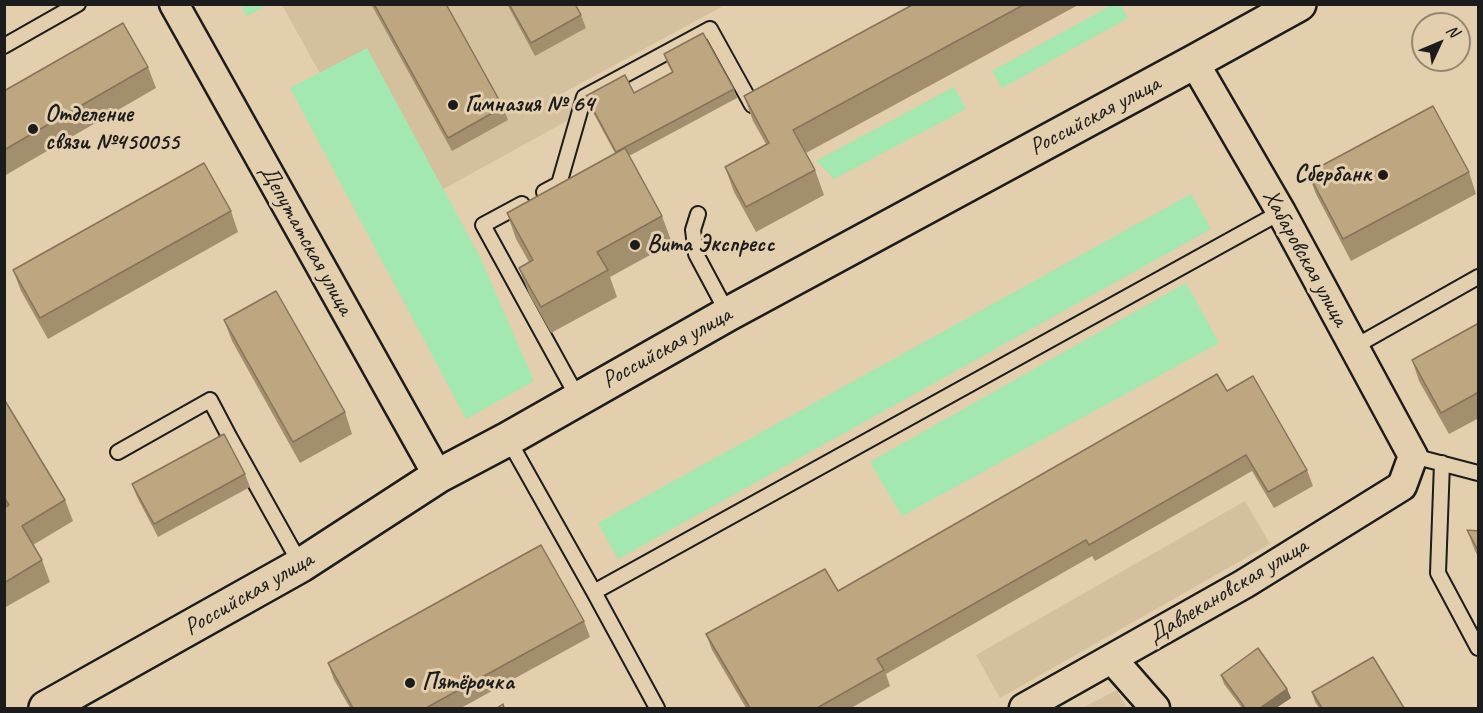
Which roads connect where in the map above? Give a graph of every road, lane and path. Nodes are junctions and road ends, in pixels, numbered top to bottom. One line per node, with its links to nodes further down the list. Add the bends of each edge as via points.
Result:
1 (78, 4): 4 (lane)
2 (174, 4): 18 (street, Депутатская улица)
3 (1289, 7): 5 (main road, Российская улица)
4 (4, 46)
5 (1194, 62): 7 (street, Хабаровская улица); 10 (main road, Российская улица)
6 (772, 93): 12 (lane, via 752,105 710,29 584,96 559,184 483,225)
7 (1281, 212): 11 (street, Хабаровская улица); 20 (lane)
8 (698, 214): 10 (lane, via 693,230 696,254)
9 (1479, 277): 11 (lane)
10 (728, 314): 12 (main road, Российская улица)
11 (1354, 347): 15 (street, Хабаровская улица)
12 (578, 398): 13 (main road, Российская улица)
13 (508, 439): 18 (main road, Российская улица); 20 (lane)
14 (118, 452): 19 (lane, via 210,400)
15 (1413, 456): 16 (lane); 22 (street, Давлекановская улица, via 1402,486 1244,584)
16 (1442, 463): 17 (lane); 21 (lane, via 1437,573)
17 (1479, 472)
18 (438, 476): 19 (main road, Российская улица)
19 (301, 566): 23 (main road, Российская улица)
20 (594, 592): 24 (lane)
21 (1479, 648)
22 (1112, 659): 25 (street, Давлекановская улица); 26 (street)
23 (46, 708)
24 (657, 708)
25 (1024, 708)
26 (1155, 708)

